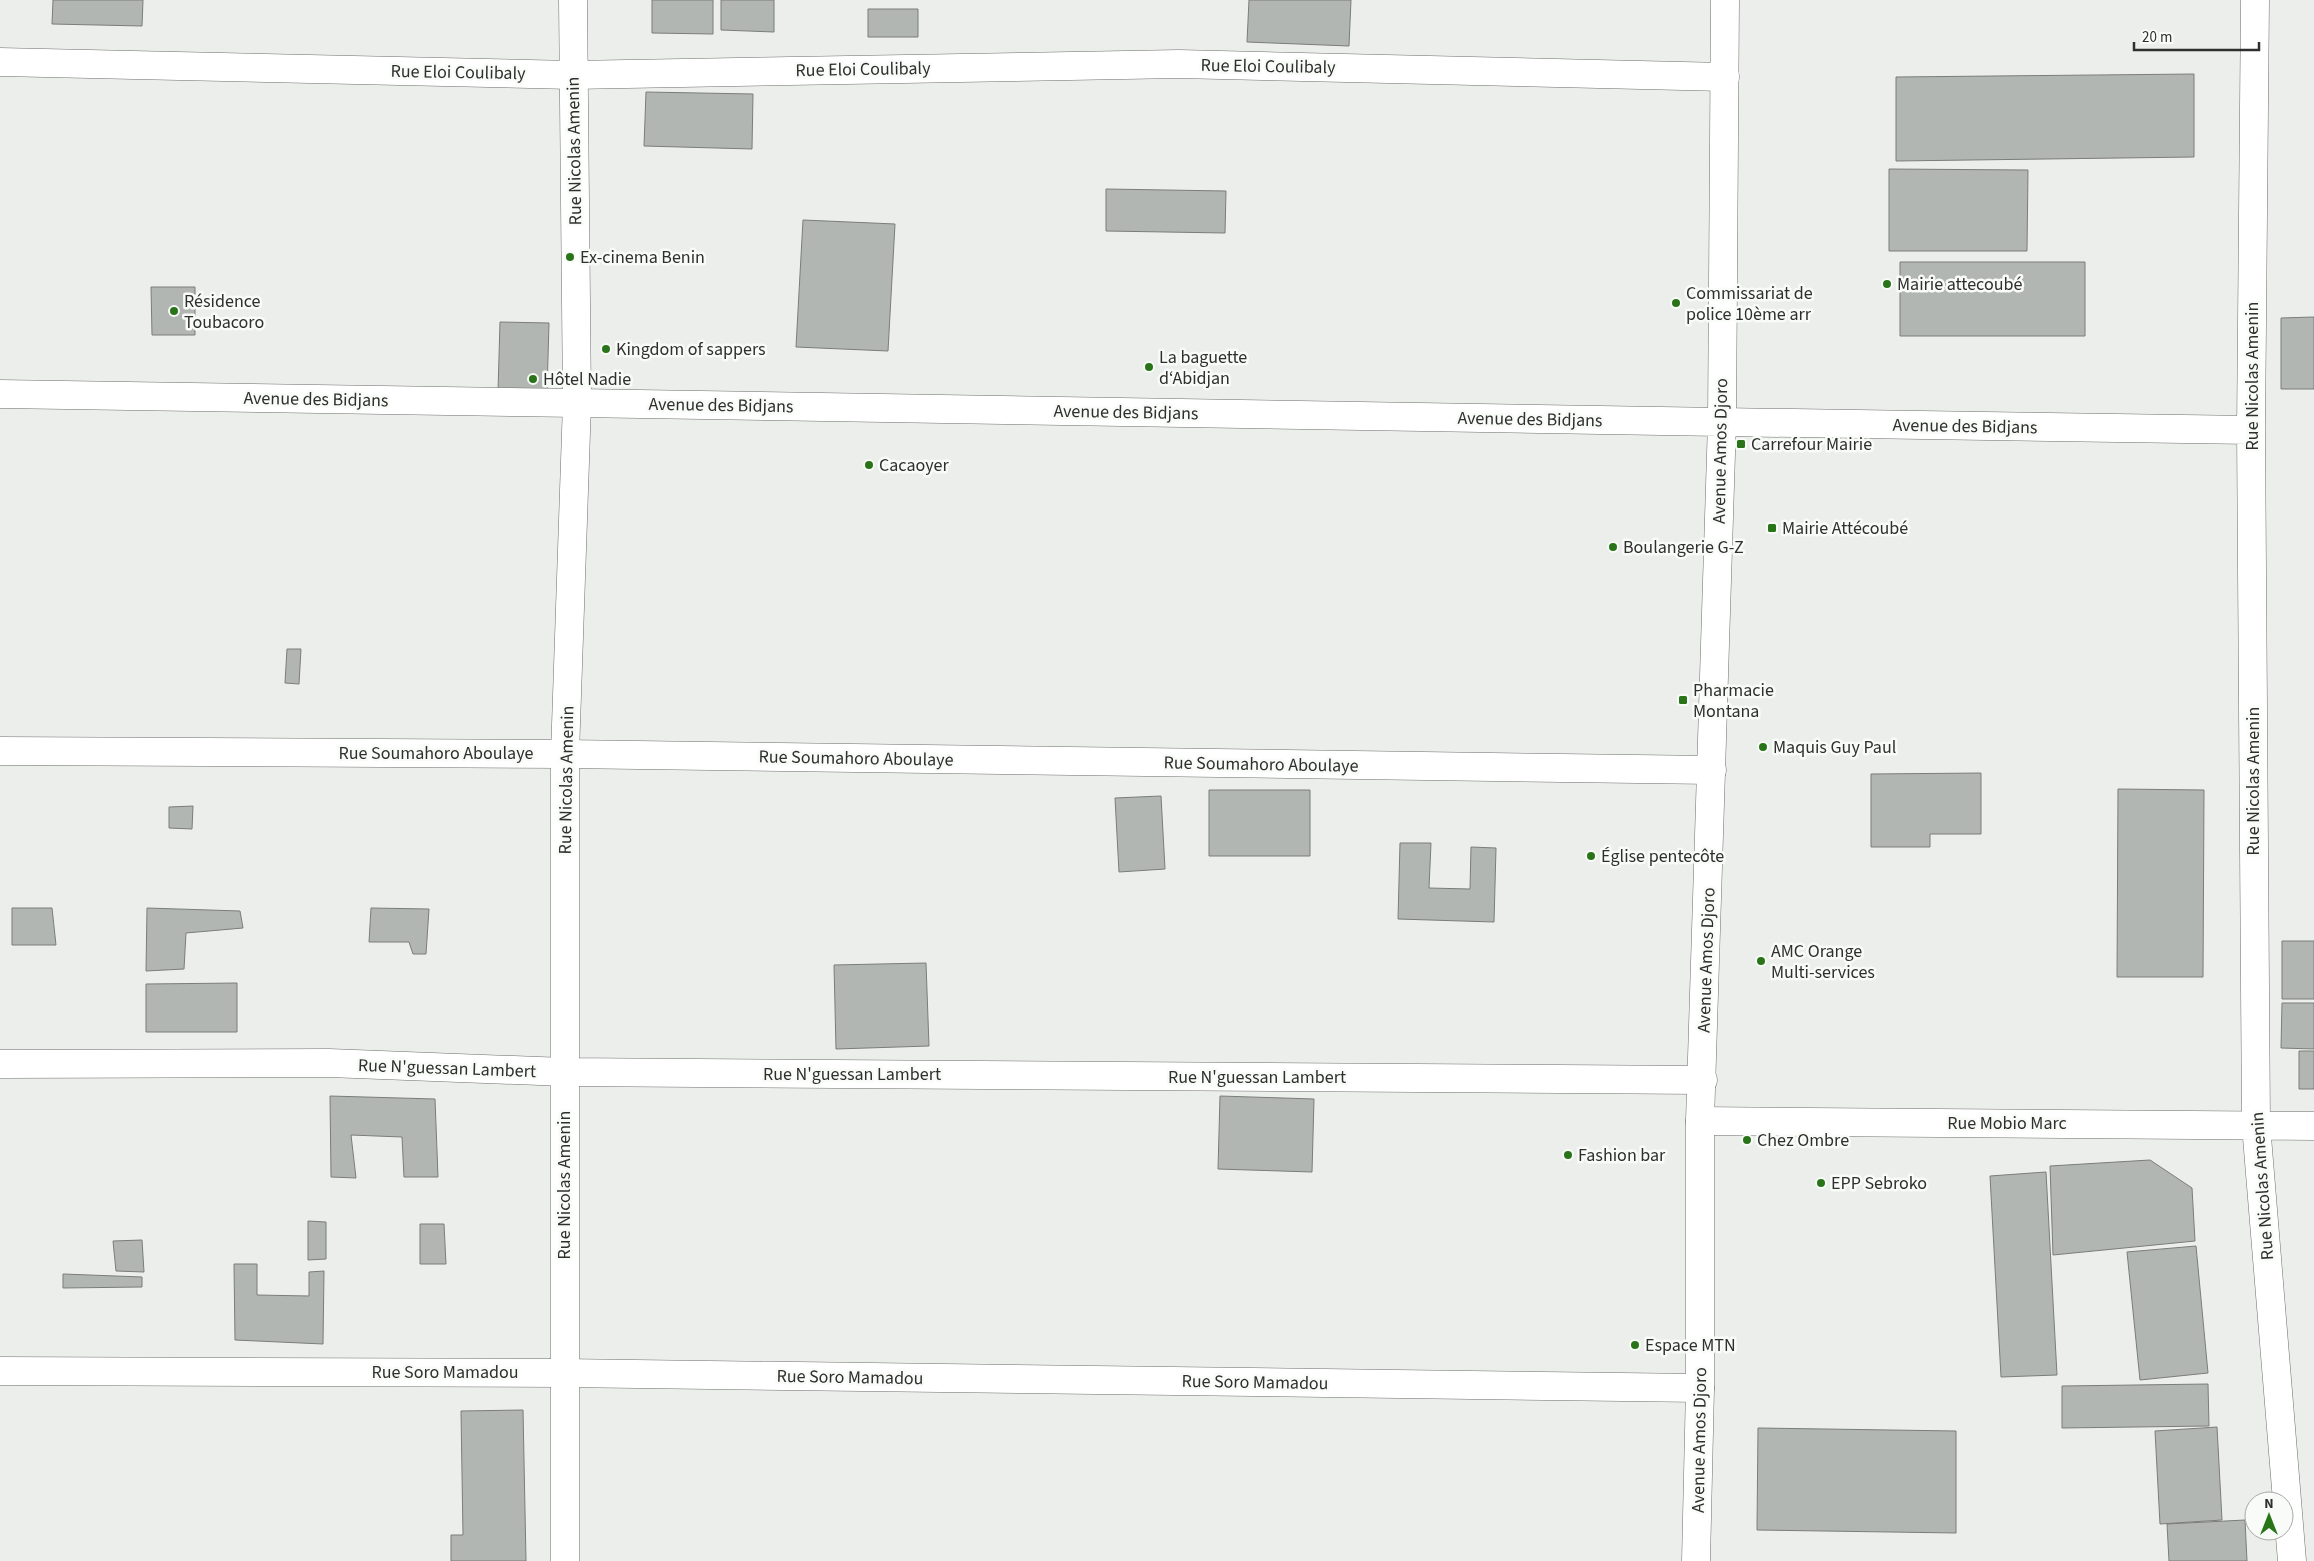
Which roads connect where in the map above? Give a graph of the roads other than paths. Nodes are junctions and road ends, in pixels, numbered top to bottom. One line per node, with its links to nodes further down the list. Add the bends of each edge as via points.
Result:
1 (573, 0): 5 (street, Rue Nicolas Amenin)
2 (1725, 0): 6 (street, Avenue Amos Djoro)
3 (2255, 0): 10 (street, Rue Nicolas Amenin)
4 (0, 62): 5 (street, Rue Eloi Coulibaly)
5 (572, 75): 6 (street, Rue Eloi Coulibaly, via 1179,64); 8 (street, Rue Nicolas Amenin)
6 (1725, 77): 9 (street, Avenue Amos Djoro)
7 (0, 394): 8 (street, Avenue des Bidjans)
8 (577, 403): 9 (street, Avenue des Bidjans); 12 (street, Rue Nicolas Amenin)
9 (1722, 422): 10 (street, Avenue des Bidjans); 13 (street, Avenue Amos Djoro)
10 (2251, 430): 18 (street, Rue Nicolas Amenin)
11 (0, 750): 12 (street, Rue Soumahoro Aboulaye)
12 (565, 754): 13 (street, Rue Soumahoro Aboulaye); 15 (street, Rue Nicolas Amenin)
13 (1712, 770): 16 (street, Avenue Amos Djoro)
14 (0, 1064): 15 (street, Rue N'guessan Lambert, via 329,1063)
15 (565, 1072): 16 (street, Rue N'guessan Lambert); 21 (street, Rue Nicolas Amenin)
16 (1703, 1080): 17 (street, Avenue Amos Djoro)
17 (1700, 1121): 18 (street, Rue Mobio Marc); 22 (street, Avenue Amos Djoro)
18 (2256, 1125): 19 (street, Rue Mobio Marc); 25 (street, Rue Nicolas Amenin)
19 (2314, 1126)
20 (0, 1371): 21 (street, Rue Soro Mamadou)
21 (564, 1373): 22 (street, Rue Soro Mamadou); 23 (street, Rue Nicolas Amenin)
22 (1700, 1388): 24 (street, Avenue Amos Djoro)
23 (565, 1561)
24 (1696, 1561)
25 (2292, 1561)

